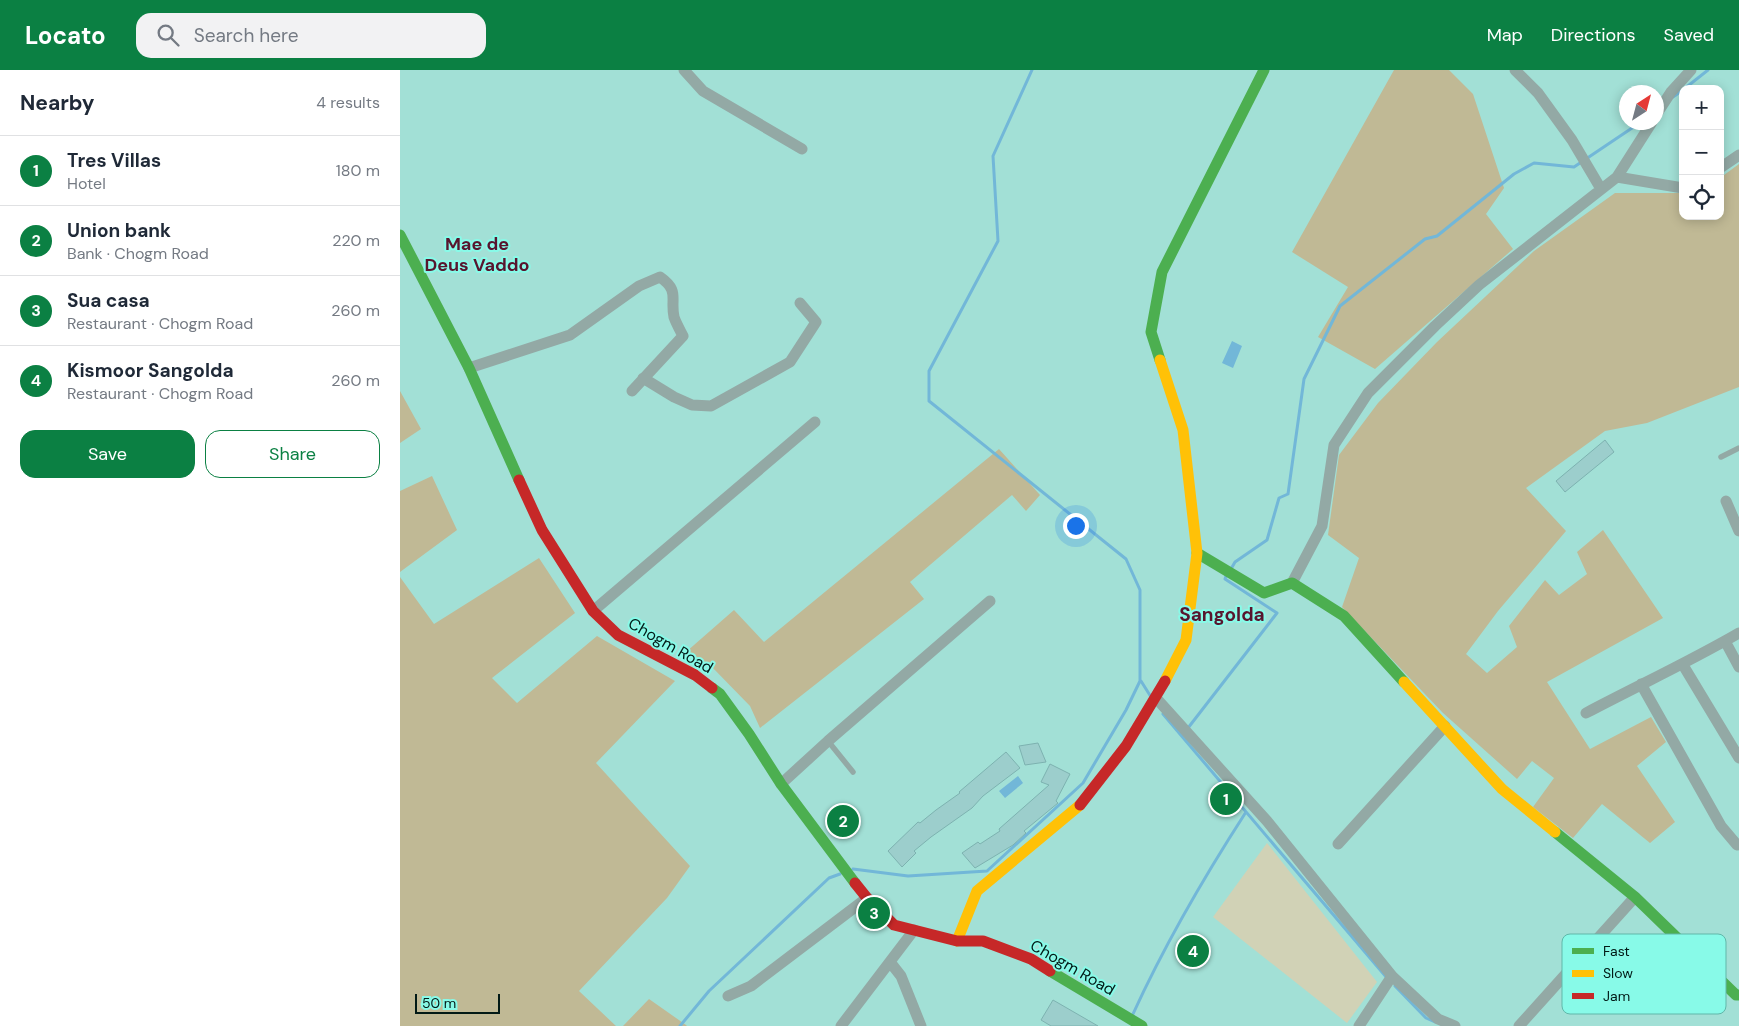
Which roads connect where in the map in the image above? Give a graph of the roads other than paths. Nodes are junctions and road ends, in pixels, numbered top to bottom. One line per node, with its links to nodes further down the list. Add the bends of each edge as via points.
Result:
1 (684, 70): 7 (street, via 703,91)
2 (1264, 70): 23 (street, via 1162,272 1151,332 1183,430)
3 (1515, 70): 12 (street, via 1544,100)
4 (1692, 70): 5 (street)
5 (1664, 103)
6 (1647, 130): 10 (street)
7 (802, 148)
8 (1739, 155): 9 (street)
9 (1724, 165)
10 (1617, 177): 11 (street); 12 (street)
11 (1679, 187)
12 (1601, 189): 24 (street, via 1479,285 1368,393 1334,445 1322,526)
13 (400, 235): 15 (street, Chogm Road)
14 (800, 303): 16 (street, via 816,322 790,362 712,406 692,405 674,398)
15 (468, 368): 16 (street, via 570,335 639,286 660,277 669,283 674,293 674,316 683,336); 26 (street, Chogm Road, via 542,530)
16 (644, 378): 17 (street)
17 (632, 391)
18 (815, 422): 26 (street)
19 (1739, 448): 20 (lane)
20 (1721, 457)
21 (1726, 501): 22 (street)
22 (1739, 531)
23 (1197, 553): 24 (street, via 1264,593); 32 (street, via 1186,640)
24 (1292, 583): 34 (street, via 1344,616)
25 (990, 602): 35 (street)
26 (593, 611): 38 (street, Chogm Road, via 618,635 695,675 720,694)
27 (1739, 633): 28 (street)
28 (1725, 641): 29 (street); 30 (street)
29 (1683, 664): 31 (street); 36 (street)
30 (1739, 667)
31 (1641, 684): 33 (street); 40 (street, via 1721,826)
32 (1156, 698): 46 (street, via 1126,746 1078,808 977,891); 48 (street, via 1267,821)
33 (1586, 713)
34 (1445, 726): 39 (street); 42 (street, via 1502,789)
35 (828, 741): 37 (lane); 38 (street)
36 (1739, 758)
37 (853, 772)
38 (781, 784): 41 (street, Chogm Road)
39 (1338, 844)
40 (1737, 845)
41 (867, 898): 43 (street, Chogm Road, via 894,925); 51 (street, via 751,986)
42 (1635, 898): 44 (street); 45 (street)
43 (914, 930): 46 (street, Chogm Road); 47 (street)
44 (1602, 934)
45 (1672, 934)
46 (957, 941): 56 (street, Chogm Road, via 982,941 1031,959)
47 (890, 962): 54 (street); 55 (street, via 901,976)
48 (1392, 976): 53 (street); 57 (street)
49 (1562, 979): 59 (street)
50 (1726, 985): 52 (street)
51 (728, 996)
52 (1738, 997)
53 (1436, 1023): 58 (street)
54 (841, 1026)
55 (921, 1026)
56 (1142, 1026)
57 (1359, 1026)
58 (1455, 1026)
59 (1519, 1026)

